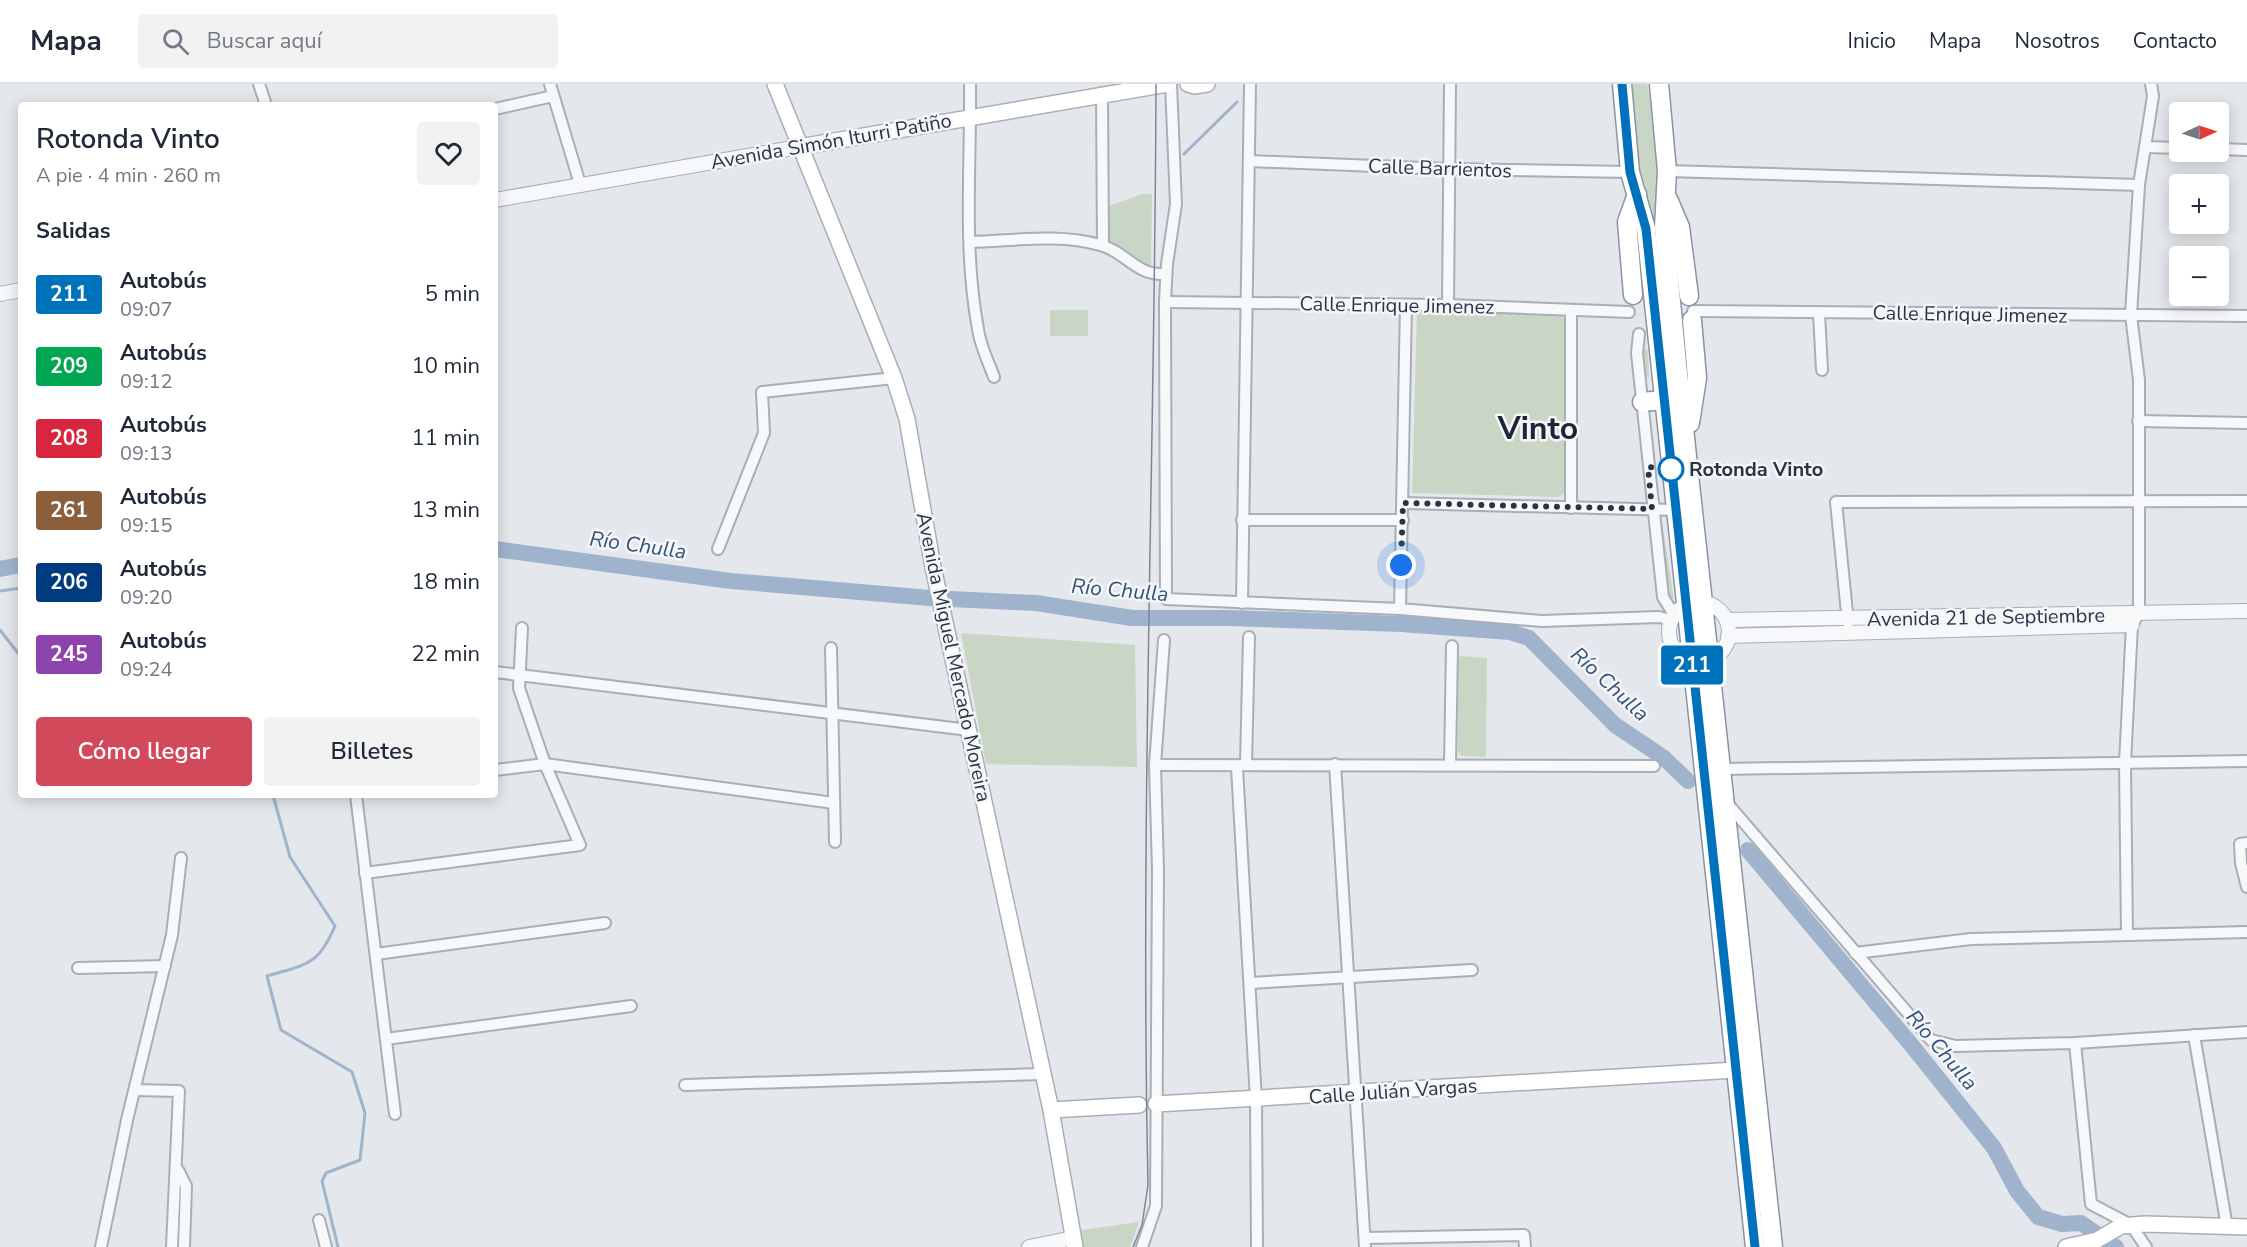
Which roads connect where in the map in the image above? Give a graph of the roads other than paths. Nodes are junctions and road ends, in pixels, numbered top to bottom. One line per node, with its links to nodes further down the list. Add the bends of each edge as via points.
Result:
1 (259, 84): 15 (street)
2 (550, 84): 14 (street)
3 (775, 84): 18 (main road, Avenida Miguel Mercado Moreira)
4 (970, 84): 17 (street)
5 (1169, 84): 13 (main road, Avenida Simón Iturri Patiño); 34 (street, via 1176,204)
6 (1188, 84): 7 (main road)
7 (1207, 84)
8 (1250, 84): 23 (street)
9 (1450, 84): 24 (street)
10 (1622, 84): 26 (highway)
11 (1659, 84): 25 (highway)
12 (2151, 84): 19 (street, via 2153,96)
13 (1101, 90): 17 (main road, Avenida Simón Iturri Patiño); 33 (street)
14 (553, 96): 16 (street); 27 (street)
15 (265, 102)
16 (498, 108)
17 (971, 117): 18 (main road, Avenida Simón Iturri Patiño); 32 (street)
18 (799, 147): 27 (street, Avenida Simón Iturri Patiño); 54 (main road, Avenida Miguel Mercado Moreira)
19 (2145, 147): 20 (street); 28 (street)
20 (2169, 148)
21 (2229, 149): 22 (street)
22 (2247, 150)
23 (1250, 161): 24 (street, Calle Barrientos); 40 (street)
24 (1449, 169): 26 (street, Calle Barrientos); 43 (street)
25 (1667, 171): 28 (street); 30 (highway)
26 (1630, 172): 29 (highway)
27 (580, 184): 31 (street, Avenida Simón Iturri Patiño)
28 (2139, 185): 47 (street)
29 (1636, 194): 35 (highway, via 1646,229); 41 (highway, via 1627,222)
30 (1666, 195): 36 (highway, via 1664,228); 44 (highway, via 1680,227)
31 (498, 199)
32 (970, 243): 33 (street, via 1067,238); 53 (street, via 978,331)
33 (1103, 245): 34 (street, via 1149,275)
34 (1166, 274): 39 (street)
35 (1651, 281): 36 (street); 41 (street); 51 (highway)
36 (1669, 281): 44 (street, via 1678,284); 50 (highway)
37 (18, 291): 38 (street)
38 (0, 294)
39 (1165, 302): 40 (street, Calle Enrique Jimenez); 69 (street, via 1166,599)
40 (1247, 302): 42 (street, Calle Enrique Jimenez); 66 (street)
41 (1631, 303): 45 (street, Calle Enrique Jimenez); 49 (street, via 1631,322)
42 (1406, 305): 43 (street, Calle Enrique Jimenez); 62 (street)
43 (1448, 305): 45 (street, Calle Enrique Jimenez)
44 (1692, 309): 46 (street, Calle Enrique Jimenez); 50 (street, via 1683,335); 59 (highway, via 1696,378)
45 (1571, 310): 63 (street)
46 (1819, 313): 47 (street, Calle Enrique Jimenez); 52 (street)
47 (2131, 315): 48 (street, Calle Enrique Jimenez); 57 (street, via 2139,380)
48 (2247, 316)
49 (1639, 334): 51 (street); 56 (street)
50 (1675, 339): 51 (street); 59 (highway)
51 (1657, 342): 55 (highway)
52 (1822, 370)
53 (994, 377)
54 (894, 378): 68 (street, via 762,392 764,433); 86 (main road, Avenida Miguel Mercado Moreira, via 907,419)
55 (1663, 400): 56 (highway); 65 (highway)
56 (1642, 402): 64 (street)
57 (2138, 421): 58 (street); 60 (street)
58 (2247, 423)
59 (1686, 448): 71 (highway)
60 (2138, 501): 61 (street); 73 (street); 75 (street, via 1836,502)
61 (2247, 501)
62 (1403, 503): 63 (street); 67 (street)
63 (1571, 508): 64 (street)
64 (1652, 509): 65 (street); 71 (street, via 1664,597)
65 (1675, 510): 71 (highway)
66 (1242, 520): 67 (street); 69 (street)
67 (1403, 520): 70 (street)
68 (718, 549)
69 (1242, 603): 70 (street)
70 (1400, 609): 71 (street, via 1542,621 1659,617)
71 (1684, 611): 74 (street, via 1717,609); 82 (highway); 82 (street, via 1671,642 1679,655)
72 (2247, 611): 73 (street, Avenida 21 de Septiembre)
73 (2136, 619): 75 (street, Avenida 21 de Septiembre); 88 (street)
74 (1726, 621): 75 (street, Avenida 21 de Septiembre); 77 (street)
75 (1848, 626): 77 (street, Avenida 21 de Septiembre)
76 (522, 628): 84 (street)
77 (1728, 636): 82 (street, via 1723,650)
78 (1249, 637): 93 (street)
79 (1164, 640): 91 (street)
80 (1452, 646): 92 (street)
81 (831, 648): 85 (street)
82 (1700, 661): 95 (highway); 120 (highway)
83 (498, 672): 84 (street)
84 (520, 676): 85 (street); 89 (street, via 519,688)
85 (832, 713): 86 (street); 99 (street)
86 (969, 730): 121 (main road, Avenida Miguel Mercado Moreira)
87 (2247, 761): 88 (street)
88 (2125, 763): 95 (street); 107 (street)
89 (545, 764): 96 (street); 99 (street); 103 (street, via 580,845)
90 (1335, 764): 92 (street); 93 (street); 113 (street)
91 (1155, 765): 93 (street); 126 (street)
92 (1450, 765): 94 (street)
93 (1242, 766): 114 (street)
94 (1654, 766)
95 (1721, 769): 98 (highway)
96 (498, 770)
97 (356, 798): 103 (street)
98 (1724, 801): 108 (street); 137 (highway)
99 (834, 803): 100 (street)
100 (835, 842)
101 (2247, 843): 104 (street, via 2240,844)
102 (181, 858): 110 (street)
103 (365, 873): 109 (street)
104 (2247, 887)
105 (605, 923): 109 (street)
106 (2247, 932): 107 (street)
107 (2127, 934): 108 (street, via 1971,939)
108 (1855, 953): 119 (street, via 1931,1040 1956,1046)
109 (376, 954): 118 (street)
110 (165, 966): 111 (street); 123 (street)
111 (78, 968)
112 (1472, 970): 113 (street)
113 (1348, 976): 114 (street); 124 (street)
114 (1250, 983): 125 (street)
115 (631, 1006): 118 (street)
116 (2247, 1032): 117 (street)
117 (2194, 1035): 119 (street); 133 (street)
118 (386, 1039): 129 (street)
119 (2075, 1043): 132 (street, via 2091,1204)
120 (1736, 1070): 124 (main road, Calle Julián Vargas); 137 (highway)
121 (1043, 1074): 122 (street); 128 (main road, Avenida Miguel Mercado Moreira)
122 (685, 1085)
123 (135, 1090): 130 (street, via 179,1091); 138 (street)
124 (1357, 1094): 125 (main road, Calle Julián Vargas); 136 (street)
125 (1256, 1100): 126 (main road, Calle Julián Vargas); 144 (street)
126 (1156, 1104): 127 (street, Calle Julián Vargas); 143 (street, via 1156,1206)
127 (1139, 1105): 128 (main road, Calle Julián Vargas)
128 (1051, 1110): 135 (main road, Avenida Miguel Mercado Moreira)
129 (395, 1114)
130 (178, 1169): 139 (street); 140 (street, via 186,1186)
131 (319, 1220): 141 (street)
132 (2131, 1225): 133 (main road); 146 (main road); 147 (street)
133 (2227, 1227): 134 (main road)
134 (2247, 1227)
135 (1074, 1243): 142 (street)
136 (1365, 1243): 145 (street, via 1524,1235)
137 (1767, 1246)
138 (101, 1247)
139 (172, 1247)
140 (184, 1247)
141 (326, 1247)
142 (1029, 1247)
143 (1143, 1247)
144 (1257, 1247)
145 (1525, 1247)
146 (2066, 1247)
147 (2146, 1247)

